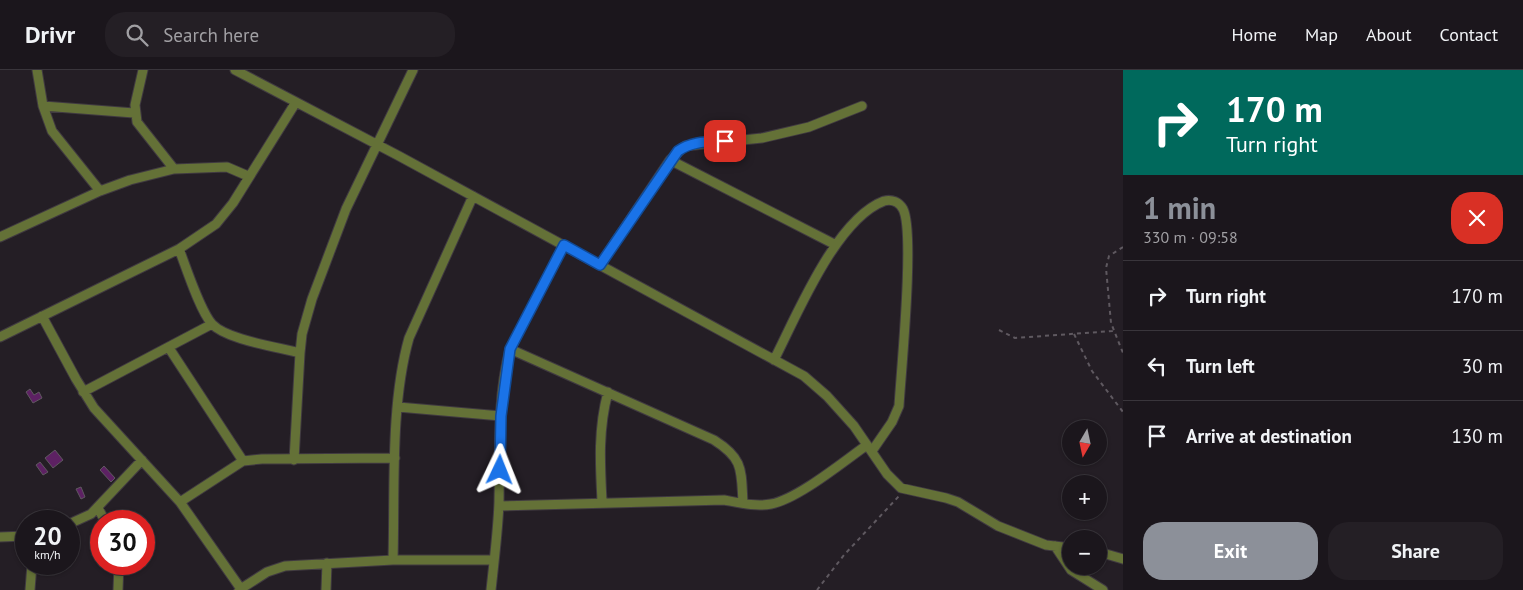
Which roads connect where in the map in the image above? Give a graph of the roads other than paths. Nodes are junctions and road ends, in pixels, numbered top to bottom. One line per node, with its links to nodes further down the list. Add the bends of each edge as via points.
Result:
1 (38, 70): 6 (street)
2 (143, 70): 8 (street)
3 (236, 70): 5 (street)
4 (413, 70): 9 (street)
5 (296, 102): 9 (street); 12 (street)
6 (43, 106): 8 (street); 13 (street, via 52,130)
7 (862, 106): 10 (street, via 810,127 771,136 685,146)
8 (134, 113): 11 (street)
9 (378, 146): 14 (street); 25 (street, via 346,210 312,299)
10 (670, 160): 16 (street); 19 (street)
11 (174, 169): 12 (street, via 227,167); 13 (street, via 130,180)
12 (248, 176): 18 (street, via 216,224)
13 (100, 192): 15 (street)
14 (473, 196): 17 (street); 29 (street, via 410,338 404,356)
15 (0, 236)
16 (834, 244): 26 (street); 31 (street, via 862,213 874,205 889,200 898,202 904,210 907,254 899,406 892,422)
17 (564, 245): 19 (street); 24 (street)
18 (179, 249): 20 (street); 21 (street)
19 (600, 265): 26 (street)
20 (42, 316): 22 (street); 27 (street)
21 (212, 324): 23 (street); 25 (street, via 229,334)
22 (0, 337)
23 (169, 348): 27 (street); 35 (street)
24 (510, 349): 28 (street); 30 (street)
25 (300, 353): 34 (street)
26 (774, 360): 31 (street, via 804,376 827,396)
27 (83, 392): 33 (street)
28 (608, 392): 37 (street, via 601,416); 38 (street, via 714,440 731,451 740,471)
29 (398, 407): 30 (street); 32 (street)
30 (501, 416): 39 (street)
31 (869, 448): 38 (street, via 784,500 757,505); 44 (street, via 887,474 905,490 958,502 998,526)
32 (395, 458): 34 (street); 48 (street)
33 (142, 460): 36 (street); 40 (street)
34 (294, 460): 35 (street)
35 (243, 462): 36 (street)
36 (180, 502): 53 (street)
37 (602, 502): 38 (street, via 724,500); 39 (street)
38 (743, 503)
39 (499, 506): 49 (street)
40 (98, 508): 41 (street)
41 (80, 519)
42 (15, 536): 43 (street)
43 (0, 537)
44 (1055, 546): 45 (street); 58 (street, via 1071,570)
45 (1062, 547)
46 (1107, 554): 47 (street)
47 (1123, 559)
48 (393, 560): 49 (street); 50 (street)
49 (494, 560): 57 (street)
50 (326, 562): 53 (street, via 285,566 267,572); 56 (street)
51 (31, 575): 54 (street)
52 (119, 575): 55 (street)
53 (240, 589)
54 (30, 590)
55 (118, 590)
56 (326, 590)
57 (491, 590)
58 (1103, 590)

